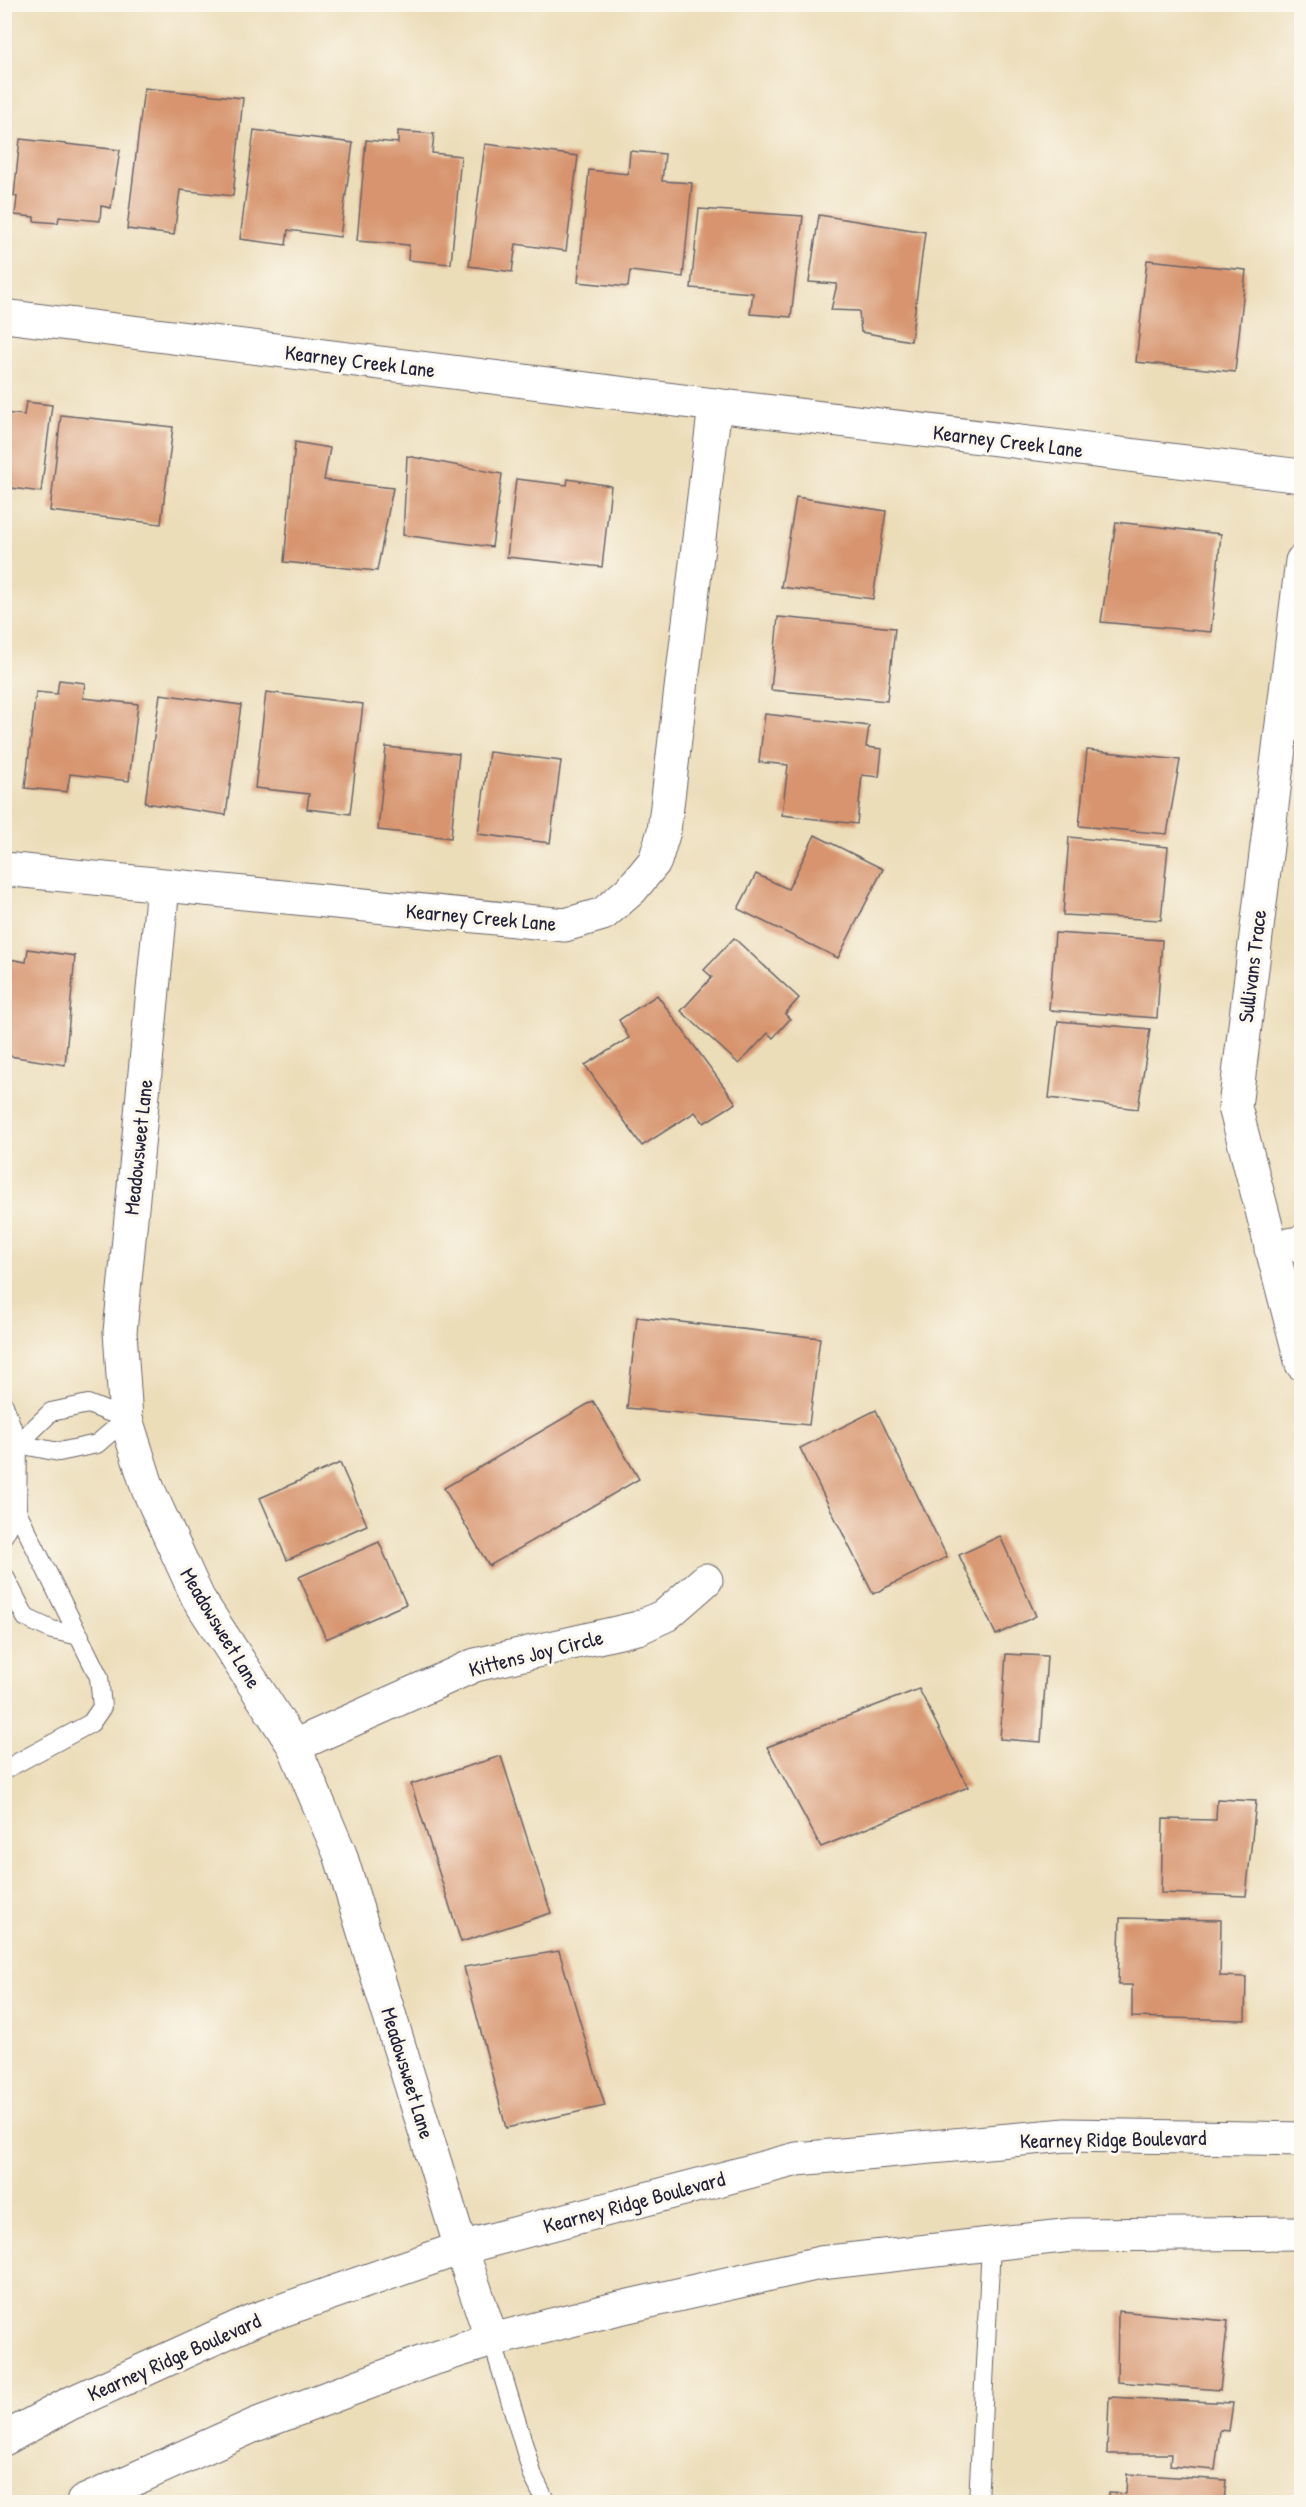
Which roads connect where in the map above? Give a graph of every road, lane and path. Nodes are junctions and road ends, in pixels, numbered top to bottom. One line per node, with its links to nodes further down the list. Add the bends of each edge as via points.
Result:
1 (4, 316): 2 (street, Kearney Creek Lane)
2 (714, 405): 3 (street, Kearney Creek Lane); 6 (street, Kearney Creek Lane, via 664,831 655,861 631,890 603,914 565,925)
3 (1302, 476)
4 (1302, 561): 7 (street, Sullivans Trace, via 1235,1107)
5 (4, 869): 6 (street, Kearney Creek Lane)
6 (164, 886): 10 (street, Meadowsweet Lane, via 120,1332)
7 (1286, 1246): 8 (street, Sullivans Trace)
8 (1302, 1364)
9 (4, 1406): 11 (lane)
10 (126, 1419): 11 (lane, via 97,1444 59,1452); 11 (lane, via 88,1404 51,1412); 17 (street, Meadowsweet Lane, via 148,1489 198,1598)
11 (18, 1444): 12 (lane)
12 (17, 1511): 13 (lane); 16 (lane)
13 (4, 1535)
14 (4, 1575): 16 (lane, via 26,1618 52,1630)
15 (706, 1580): 17 (street, Kittens Joy Circle, via 666,1615 638,1628 476,1665)
16 (80, 1636): 18 (lane, via 99,1677 102,1707 91,1724)
17 (294, 1746): 22 (street, Meadowsweet Lane, via 340,1854)
18 (4, 1770)
19 (1302, 2139): 22 (street, Kearney Ridge Boulevard, via 1066,2135 797,2159)
20 (1302, 2233): 21 (street, via 1072,2235)
21 (991, 2245): 23 (street, via 820,2263); 27 (lane)
22 (461, 2248): 23 (street, Meadowsweet Lane); 24 (street, Kearney Ridge Boulevard, via 254,2320 69,2404)
23 (492, 2340): 25 (street, via 255,2425); 26 (lane, via 533,2476)
24 (4, 2439)
25 (83, 2502)
26 (546, 2502)
27 (978, 2502)

